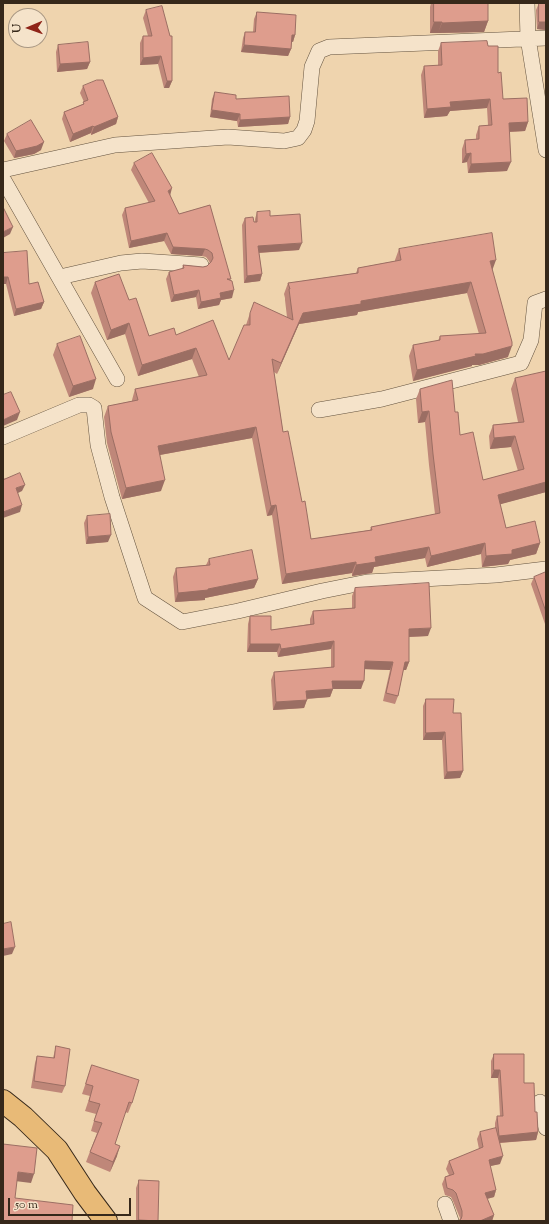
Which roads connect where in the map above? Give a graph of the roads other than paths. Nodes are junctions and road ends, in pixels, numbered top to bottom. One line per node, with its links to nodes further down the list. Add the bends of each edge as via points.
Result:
1 (527, 3): 2 (street)
2 (528, 38): 3 (street); 4 (street); 5 (street, via 344,46 319,51 312,66 307,120 298,138 284,141 228,138 115,145)
3 (546, 38)
4 (546, 150)
5 (3, 170)
6 (3, 179): 8 (street)
7 (201, 265): 8 (street, via 142,261 121,263)
8 (60, 277): 10 (street)
9 (546, 299): 11 (street, via 535,303 531,340 521,363 382,399)
10 (117, 379)
11 (319, 410)
12 (3, 437): 13 (street, via 79,404 94,408 98,445 145,598 182,622 367,582 496,575)
13 (546, 569)
14 (3, 1101): 18 (main road, via 57,1150)
15 (540, 1102): 16 (street)
16 (546, 1128)
17 (445, 1204): 19 (street)
18 (106, 1221)
19 (451, 1221)

